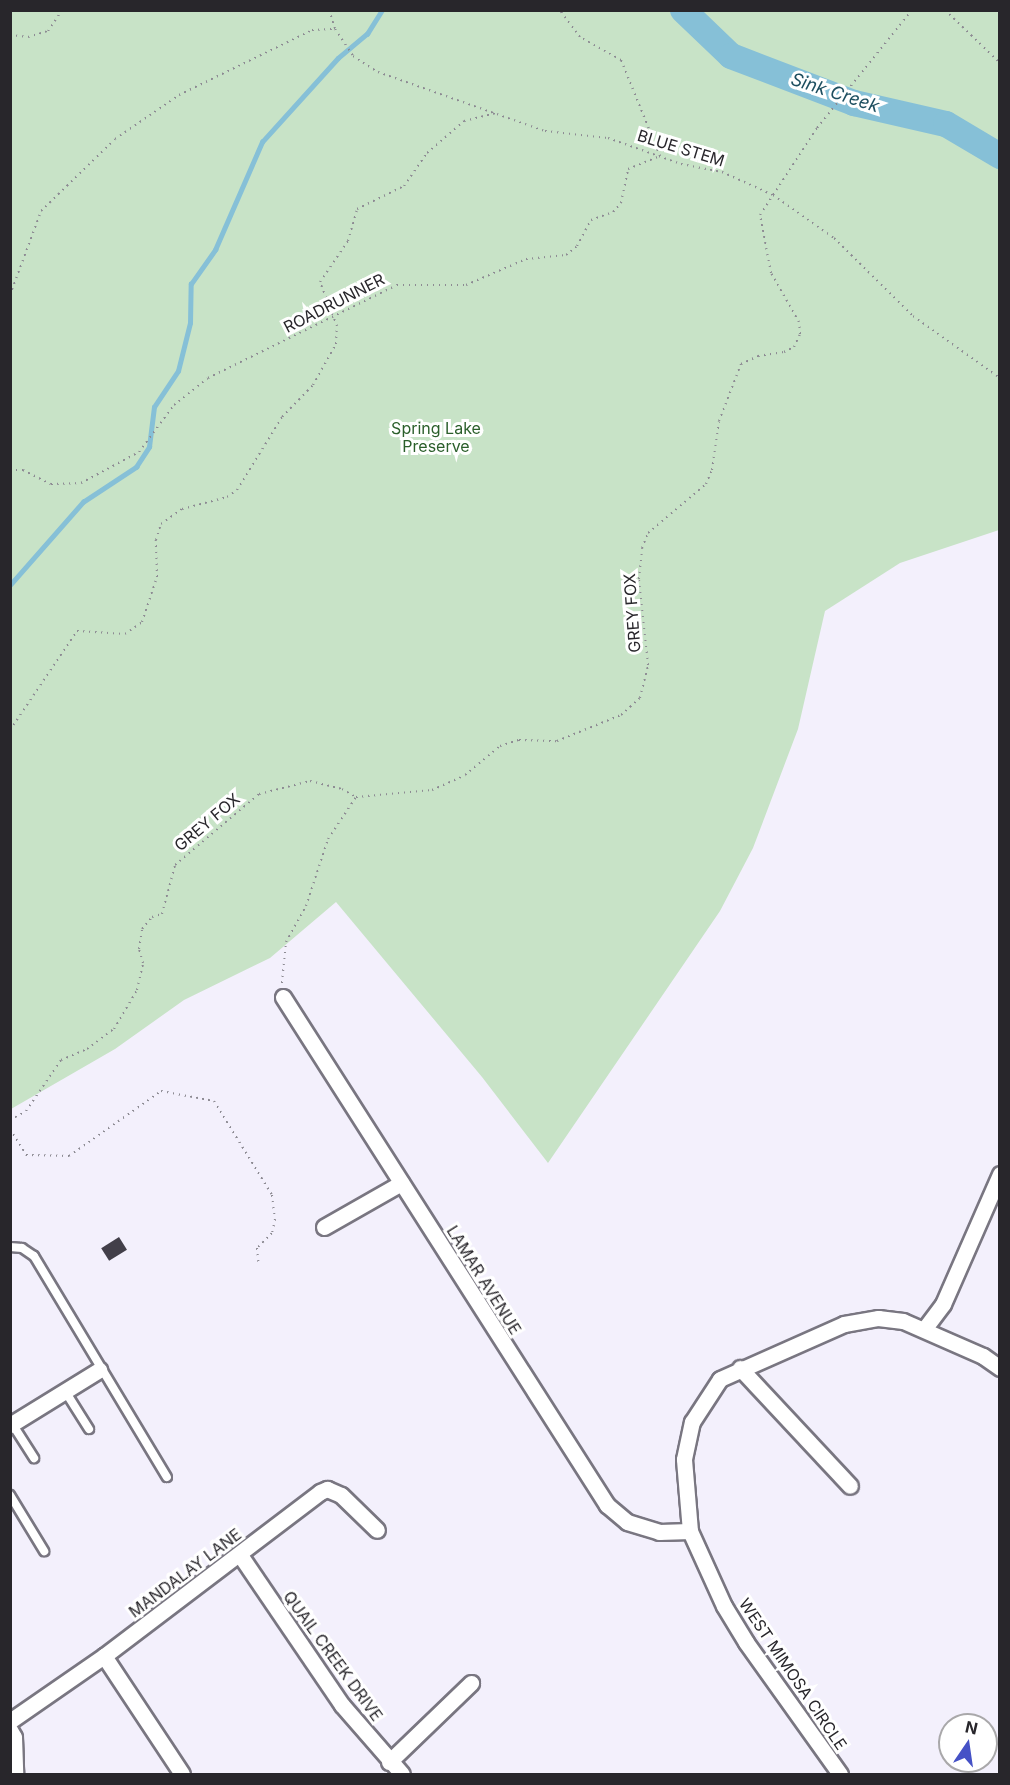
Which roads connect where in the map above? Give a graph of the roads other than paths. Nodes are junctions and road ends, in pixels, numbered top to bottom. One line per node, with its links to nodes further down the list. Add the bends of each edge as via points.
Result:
1 (283, 997): 3 (street, LAMAR AVENUE)
2 (999, 1174): 6 (street, via 943,1304)
3 (401, 1183): 4 (street); 18 (street, LAMAR AVENUE, via 607,1505 627,1522 659,1532)
4 (324, 1227)
5 (10, 1247): 9 (lane, via 22,1248 34,1256)
6 (924, 1328): 7 (street, WEST MIMOSA CIRCLE, via 878,1318 844,1324); 8 (street, WEST MIMOSA CIRCLE)
7 (740, 1368): 15 (street); 18 (street, WEST MIMOSA CIRCLE, via 720,1378 692,1422 684,1458)
8 (999, 1368)
9 (99, 1370): 10 (street); 14 (lane)
10 (65, 1391): 11 (street); 12 (lane)
11 (11, 1423): 13 (lane)
12 (89, 1429)
13 (34, 1458)
14 (167, 1477)
15 (850, 1486)
16 (10, 1495): 19 (lane)
17 (377, 1530): 20 (street, MANDALAY LANE, via 341,1495 327,1489)
18 (690, 1531): 29 (street, WEST MIMOSA CIRCLE, via 724,1606 746,1642)
19 (44, 1551)
20 (240, 1555): 21 (street, MANDALAY LANE); 25 (street, QUAIL CREEK DRIVE, via 342,1705)
21 (104, 1656): 23 (street, MANDALAY LANE); 27 (street)
22 (471, 1683): 25 (street)
23 (10, 1721)
24 (10, 1730): 26 (street, via 14,1737)
25 (389, 1762): 28 (street, QUAIL CREEK DRIVE)
26 (15, 1774)
27 (182, 1774)
28 (402, 1774)
29 (840, 1774)

